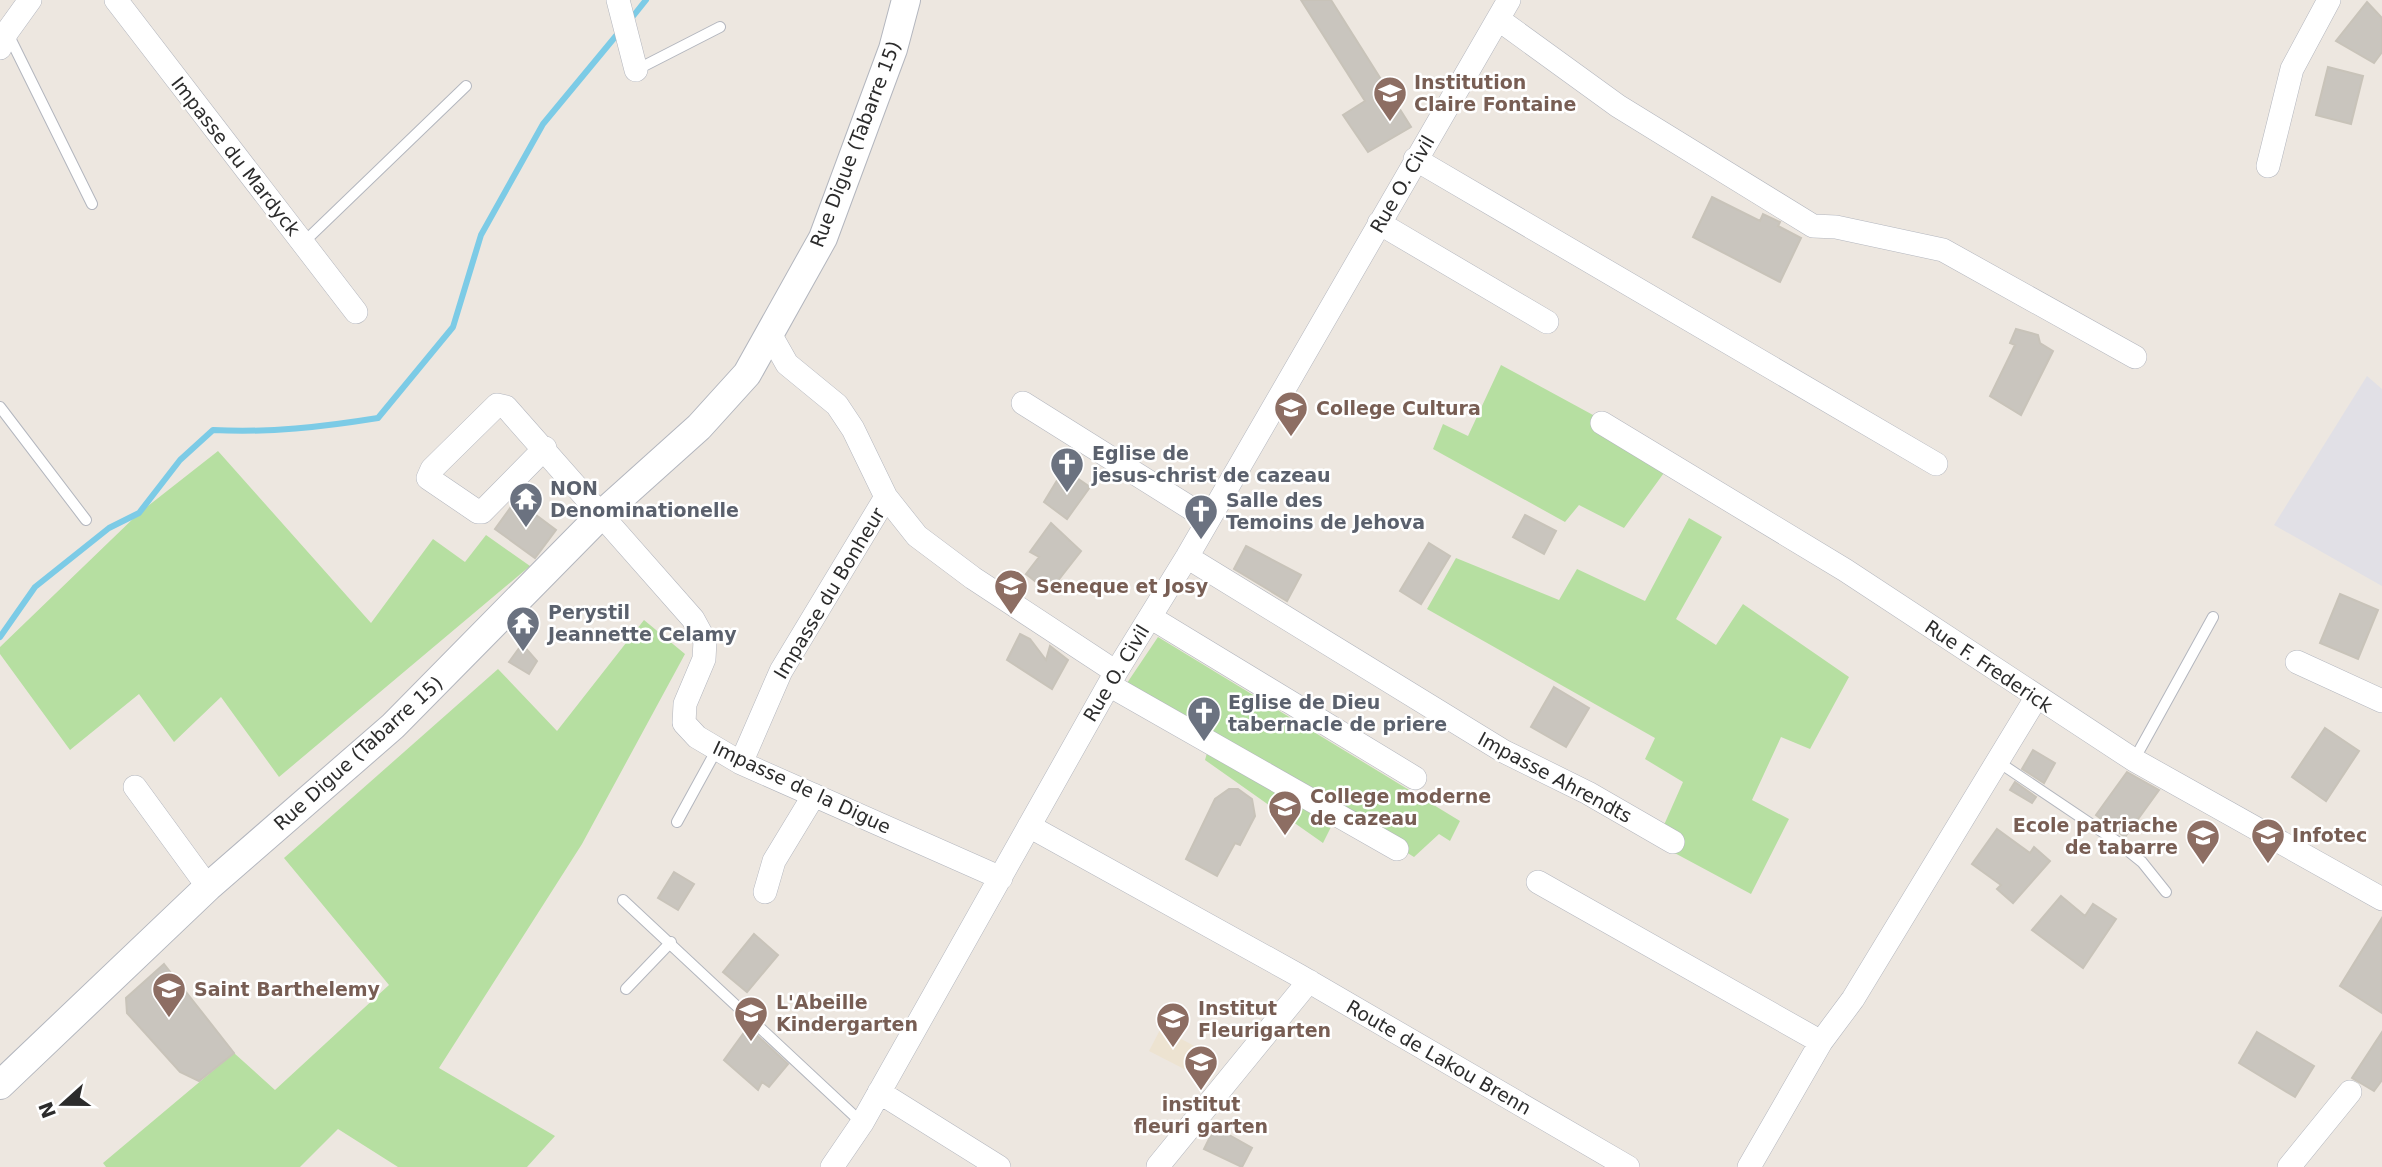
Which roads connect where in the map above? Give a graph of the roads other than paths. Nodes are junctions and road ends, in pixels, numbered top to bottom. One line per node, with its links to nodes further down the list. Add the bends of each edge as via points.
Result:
1 (30, 0): 8 (street)
2 (116, 0): 15 (street, Impasse du Mardyck)
3 (618, 0): 9 (street)
4 (906, 0): 18 (street, Rue Digue (Tabarre 15), via 822,238)
5 (2329, 0): 12 (street, via 2292,69)
6 (1504, 9): 11 (street, Rue O. Civil); 19 (street, via 1618,106 1813,226 1943,250)
7 (720, 27): 9 (lane)
8 (3, 40): 13 (lane)
9 (636, 70)
10 (466, 86): 15 (lane)
11 (1415, 159): 14 (street, Rue O. Civil); 24 (street)
12 (2267, 166)
13 (92, 204)
14 (1379, 223): 17 (street); 27 (street, Rue O. Civil)
15 (303, 243): 16 (street, Impasse du Mardyck)
16 (356, 312)
17 (1547, 322)
18 (770, 334): 25 (street, via 788,364 837,405); 26 (street, Rue Digue (Tabarre 15), via 747,374 699,427)
19 (2135, 357)
20 (1023, 403): 27 (street)
21 (0, 407): 28 (lane)
22 (1602, 423): 34 (street, Rue F. Frederick, via 1845,570)
23 (545, 449): 23 (street, via 506,407 497,405 428,478 482,512); 26 (street)
24 (1936, 464)
25 (886, 497): 33 (street, Impasse du Bonheur, via 917,537); 39 (street, Impasse du Bonheur, via 781,671)
26 (601, 515): 36 (street, Impasse de la Digue, via 693,620 705,641 704,659 685,704 684,723); 49 (street, Rue Digue (Tabarre 15), via 393,726)
27 (1208, 519): 29 (street, Rue O. Civil)
28 (86, 520)
29 (1187, 557): 30 (street, Rue O. Civil); 45 (street, Impasse Ahrendts, via 1503,751)
30 (1150, 617): 33 (street, Rue O. Civil); 40 (street)
31 (2213, 617): 37 (lane)
32 (2297, 662): 35 (street)
33 (1112, 678): 44 (street, Rue O. Civil); 46 (street, Impasse du Bonheur)
34 (2036, 698): 37 (street, Rue F. Frederick); 38 (street)
35 (2382, 701)
36 (717, 749): 39 (street, Impasse de la Digue); 43 (lane)
37 (2134, 760): 52 (street, Rue F. Frederick)
38 (1997, 761): 51 (lane, via 2116,841 2142,862); 57 (street, via 1853,999)
39 (741, 763): 42 (street, Impasse de la Digue)
40 (1415, 778)
41 (135, 787): 49 (street)
42 (814, 795): 47 (street, Impasse de la Digue); 50 (street, via 774,861)
43 (677, 822)
44 (1029, 826): 47 (street, Rue O. Civil); 55 (street, Route de Lakou Brenn)
45 (1673, 842)
46 (1397, 849)
47 (1001, 878): 59 (street, Rue O. Civil)
48 (1538, 882): 57 (street)
49 (208, 887): 58 (street, Rue Digue (Tabarre 15))
50 (765, 892)
51 (2166, 892)
52 (2382, 899)
53 (623, 900): 54 (lane)
54 (671, 942): 56 (lane); 61 (lane)
55 (1309, 981): 62 (street); 65 (street, Route de Lakou Brenn)
56 (626, 989)
57 (1821, 1042): 66 (street)
58 (0, 1085)
59 (879, 1093): 61 (street, Rue O. Civil); 64 (street)
60 (2350, 1093): 67 (street)
61 (862, 1123): 63 (street, Rue O. Civil)
62 (1157, 1166)
63 (832, 1167)
64 (999, 1167)
65 (1628, 1167)
66 (1749, 1167)
67 (2289, 1167)

